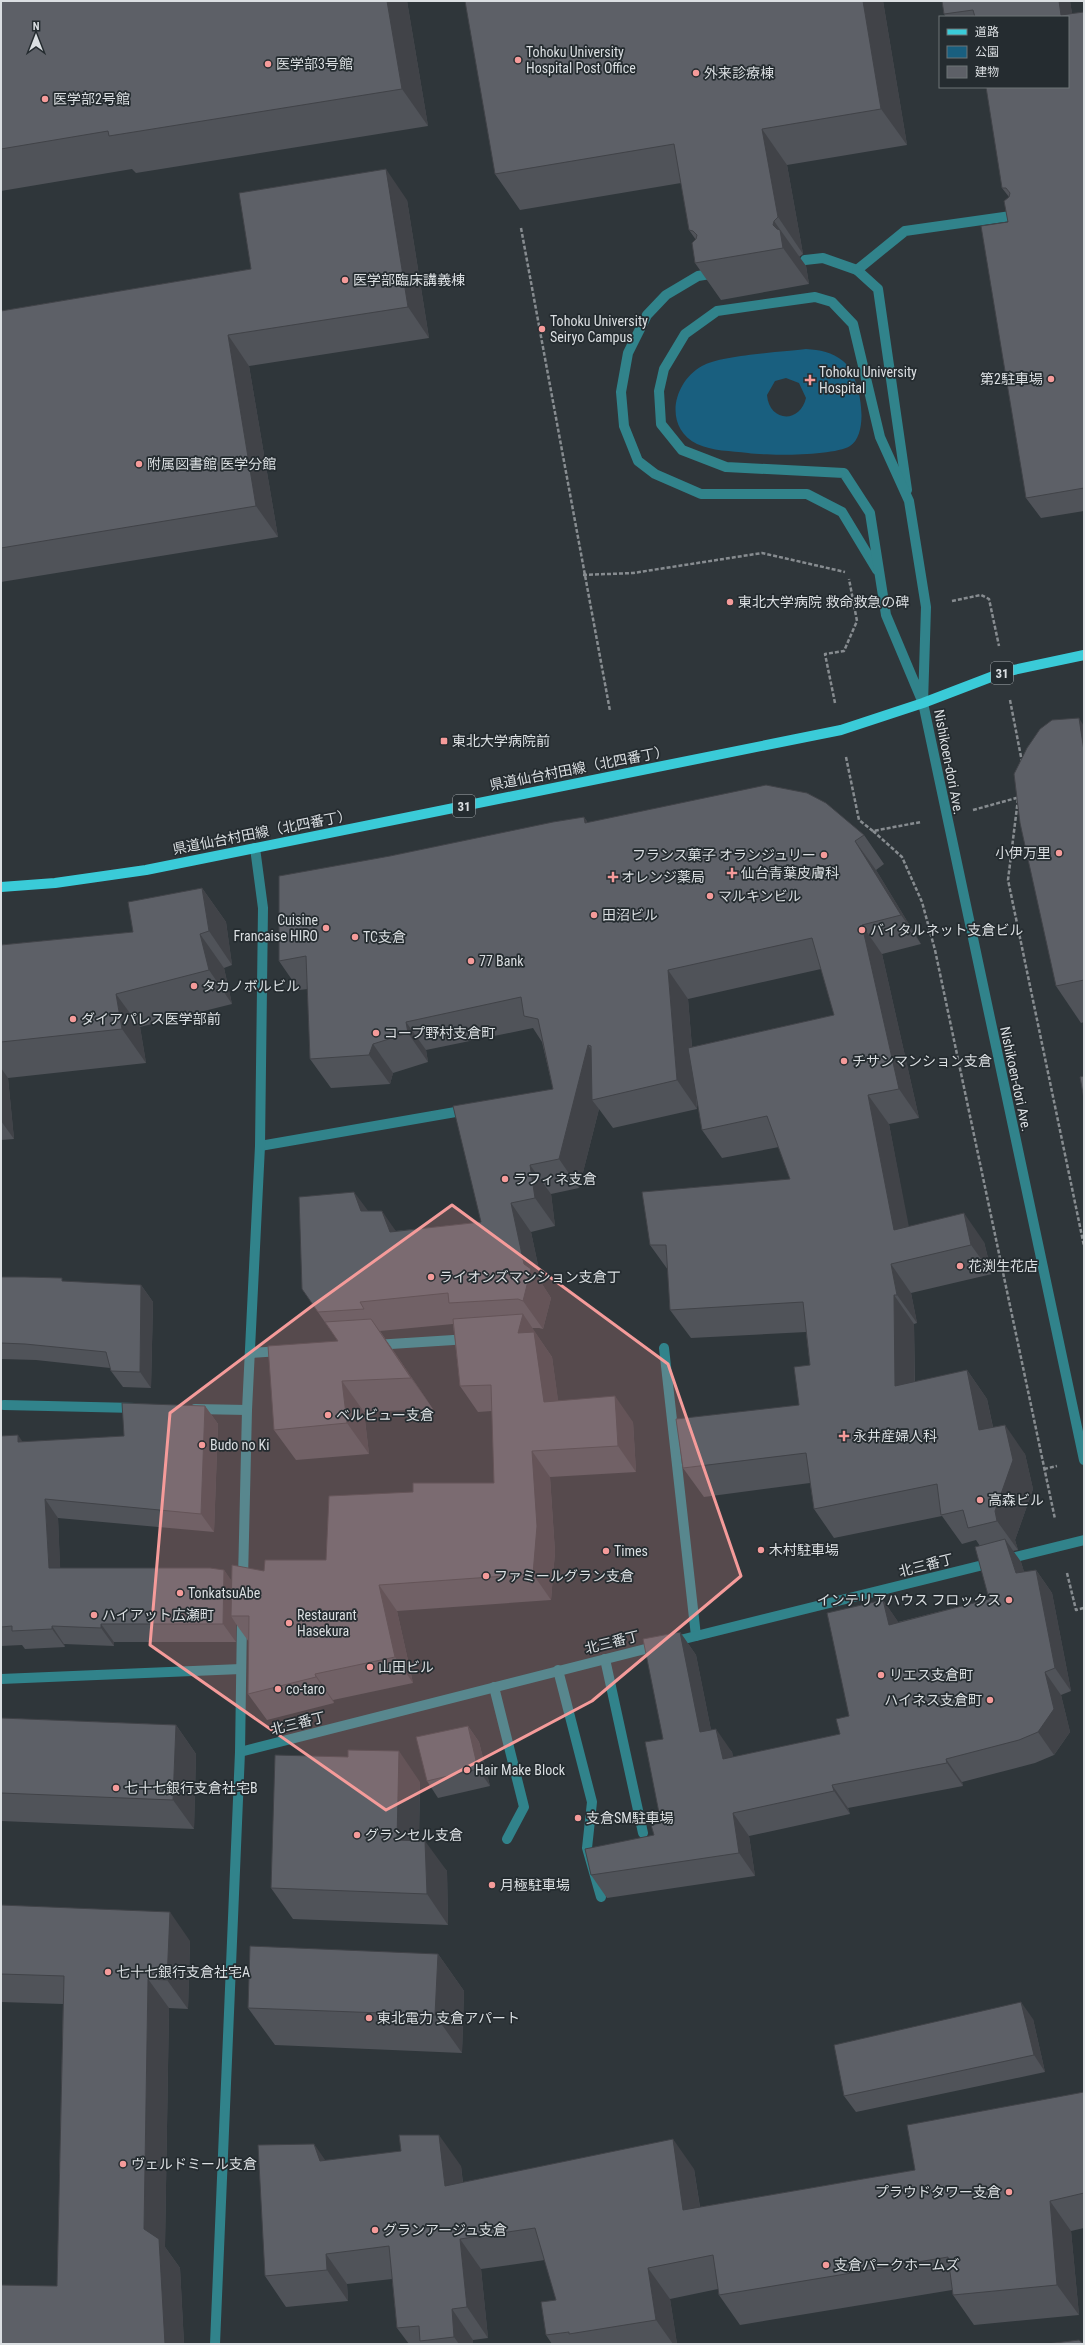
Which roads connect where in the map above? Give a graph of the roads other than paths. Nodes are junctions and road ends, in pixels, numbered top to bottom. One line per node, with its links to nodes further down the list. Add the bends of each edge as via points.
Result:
1 (1018, 215): 3 (street, via 905,231)
2 (805, 260): 3 (street, via 823,258)
3 (857, 270): 5 (street, via 878,289)
4 (716, 273): 6 (street, via 698,276 666,295 647,315 628,353 621,392 624,426 638,461 655,474 701,494 807,494 842,512)
5 (909, 501): 6 (street, via 880,437 853,324 832,302 815,297 717,311 685,334 664,369 659,391 661,424 682,450 726,466 844,473 870,513); 8 (street, via 926,607)
6 (880, 575): 8 (street, via 886,615)
7 (1084, 654): 8 (main road, 県道仙台村田線（北四番丁） / 31, via 1004,672)
8 (923, 703): 9 (main road, 県道仙台村田線（北四番丁） / 31, via 841,730); 22 (street, Nishikoen-dori Ave.)
9 (255, 848): 10 (main road, 県道仙台村田線（北四番丁） / 31, via 146,870 55,883); 12 (street, via 263,908)
10 (1, 887)
11 (479, 1108): 12 (street)
12 (260, 1146): 17 (street)
13 (477, 1338): 14 (street)
14 (368, 1345)
15 (664, 1348): 26 (street)
16 (290, 1350): 17 (street)
17 (251, 1353): 21 (street)
18 (4, 1405): 19 (street)
19 (145, 1408)
20 (184, 1409): 21 (street)
21 (247, 1410): 24 (street)
22 (1084, 1460)
23 (1084, 1540): 26 (street, 北三番丁)
24 (243, 1590)
25 (242, 1606): 28 (street)
26 (696, 1636): 27 (street, 北三番丁)
27 (605, 1659): 29 (street, 北三番丁); 33 (street)
28 (241, 1669): 30 (street); 32 (street)
29 (558, 1670): 31 (street, 北三番丁); 35 (street, via 592,1802 587,1848)
30 (1, 1679)
31 (494, 1687): 32 (street, 北三番丁); 34 (street, via 524,1807)
32 (240, 1752): 36 (street)
33 (643, 1833)
34 (507, 1839)
35 (601, 1897)
36 (215, 2344)

